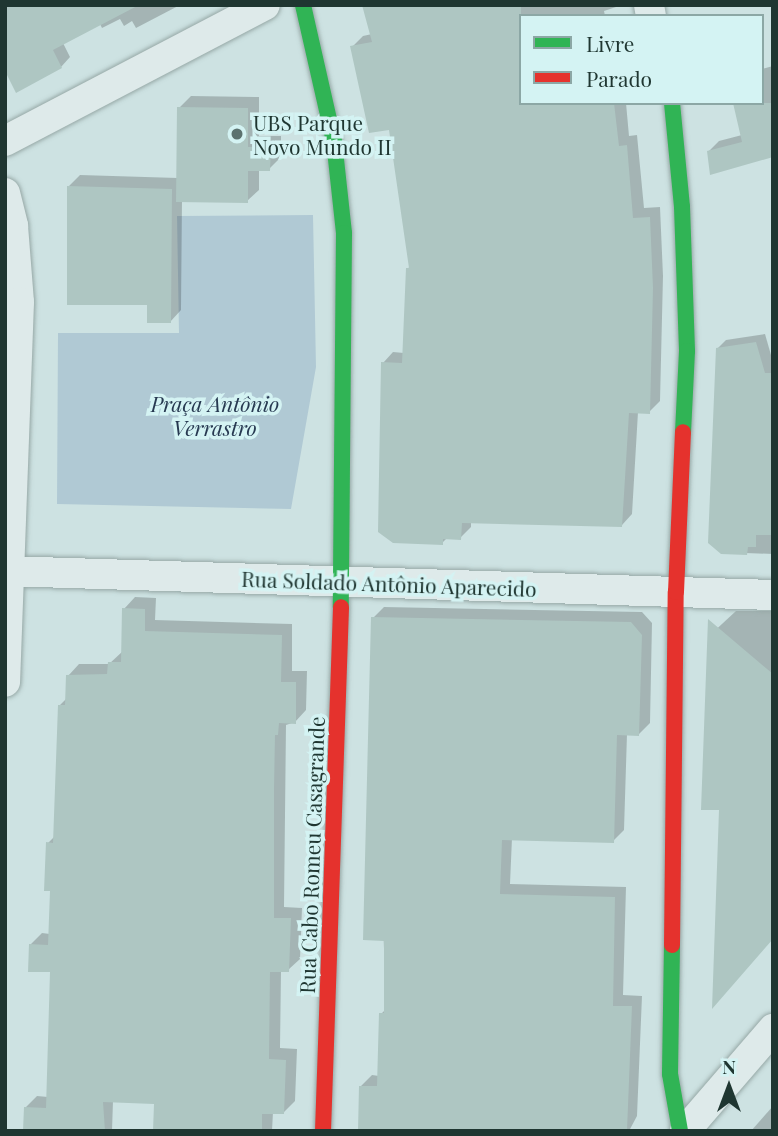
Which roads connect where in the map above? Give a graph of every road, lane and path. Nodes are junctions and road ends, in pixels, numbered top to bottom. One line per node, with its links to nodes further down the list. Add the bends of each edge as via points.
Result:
1 (265, 5): 4 (street)
2 (303, 5): 7 (street, Rua Cabo Romeu Casagrande, via 334,141 344,233)
3 (672, 105): 8 (street, via 682,207 687,351)
4 (5, 141)
5 (5, 193): 6 (street, via 13,226 19,302)
6 (7, 572): 7 (street, Rua Soldado Antônio Aparecido); 10 (street)
7 (342, 582): 8 (street, Rua Soldado Antônio Aparecido); 12 (street, Rua Cabo Romeu Casagrande)
8 (676, 592): 9 (street, Rua Soldado Antônio Aparecido); 13 (street, via 670,1074)
9 (773, 595)
10 (5, 681)
11 (773, 1030): 13 (street)
12 (323, 1131)
13 (682, 1131)

